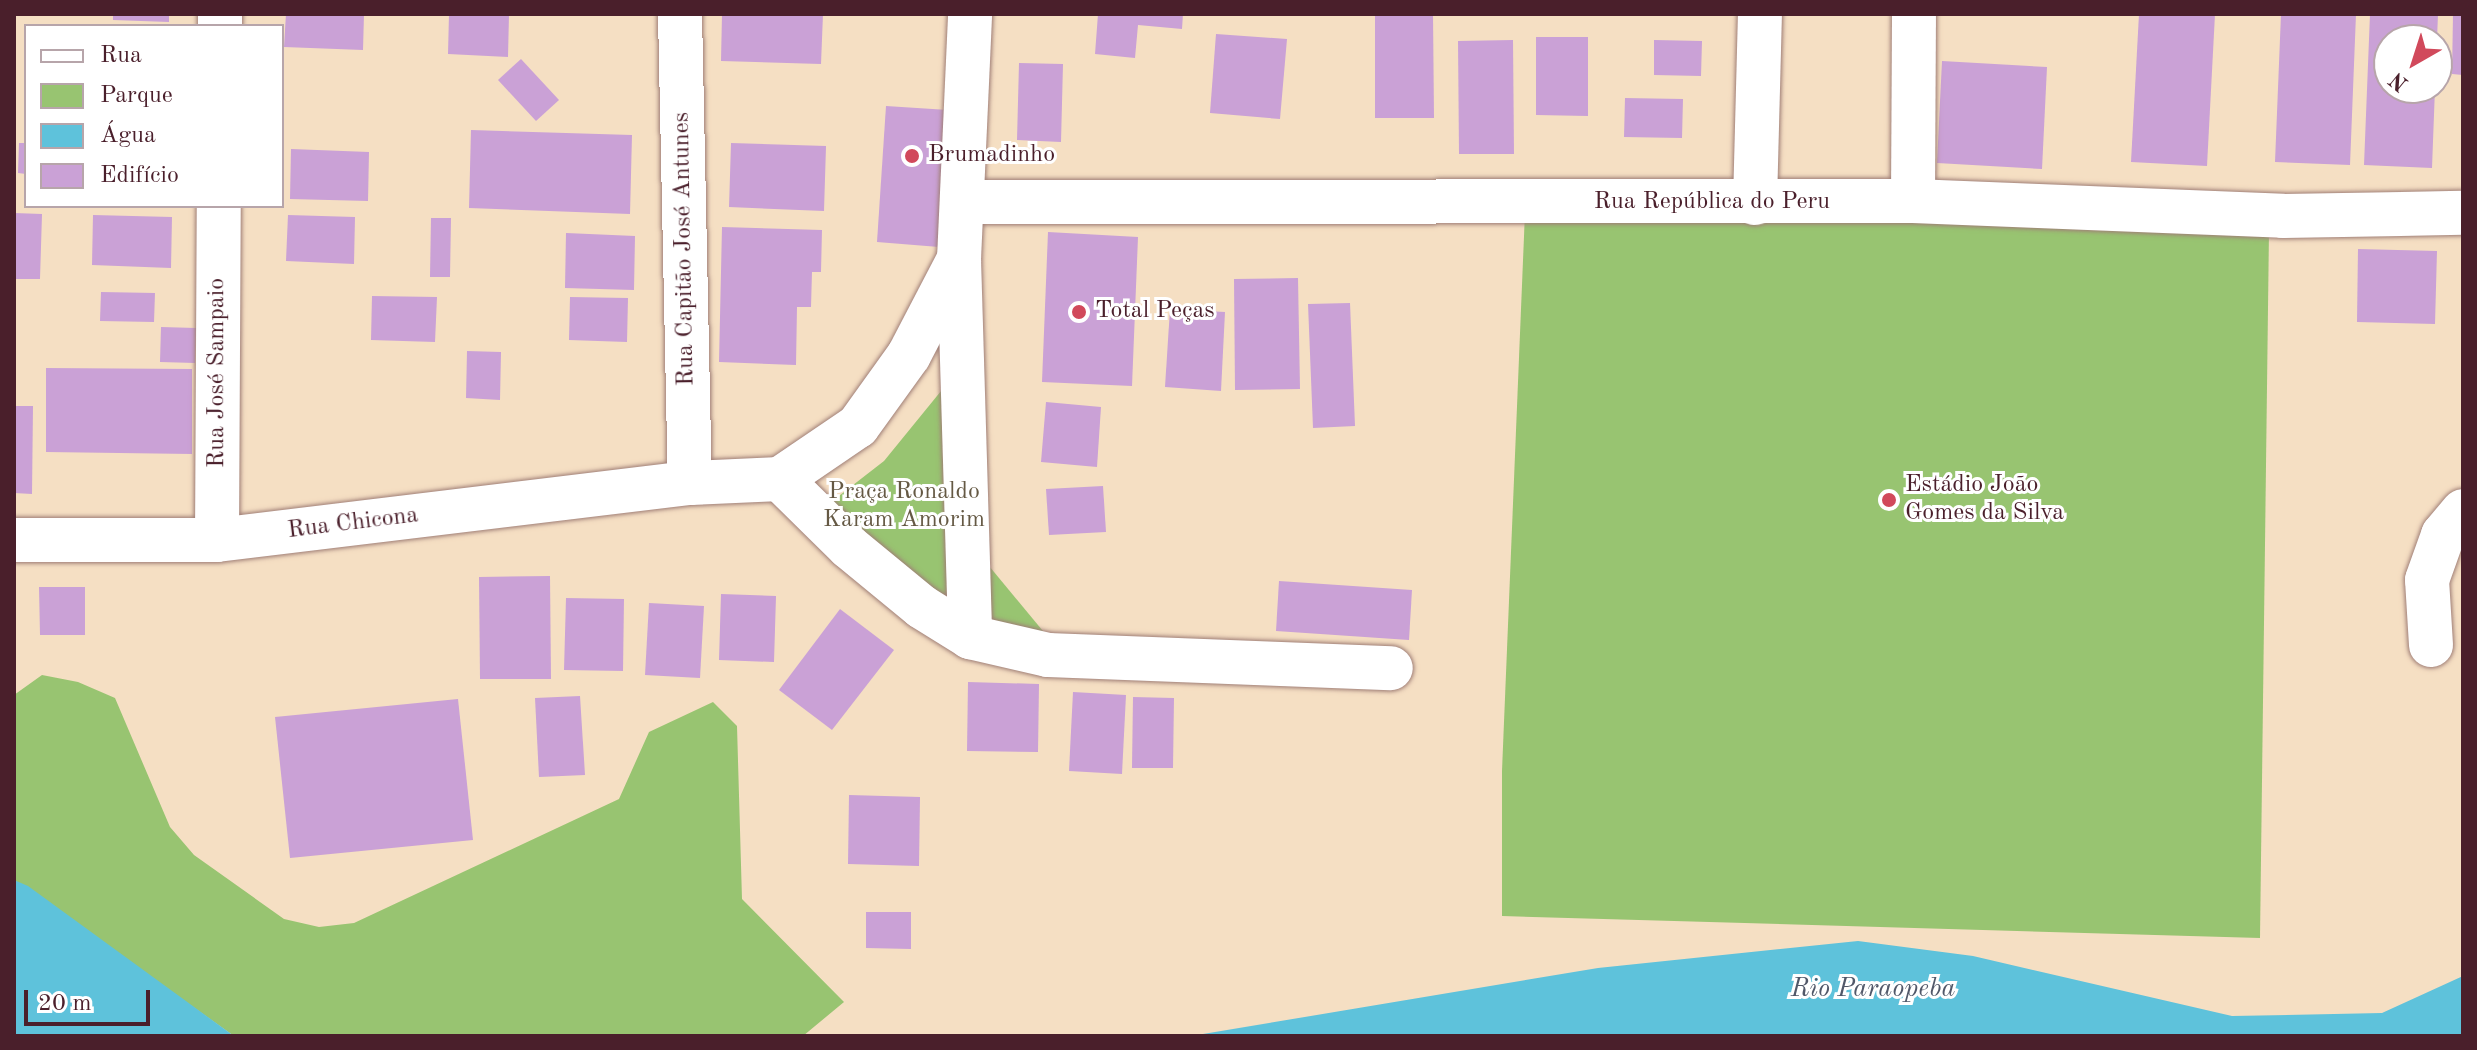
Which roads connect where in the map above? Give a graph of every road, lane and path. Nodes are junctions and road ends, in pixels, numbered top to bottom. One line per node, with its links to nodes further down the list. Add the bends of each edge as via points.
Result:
1 (680, 14): 12 (street, Rua Capitão José Antunes)
2 (970, 14): 6 (street)
3 (1760, 14): 7 (street)
4 (1914, 14): 5 (street)
5 (1913, 201): 7 (street, Rua República do Peru); 9 (street, Rua República do Peru, via 2283,216)
6 (962, 202): 7 (street, Rua República do Peru); 10 (street)
7 (1755, 203)
8 (219, 208): 15 (street, Rua José Sampaio)
9 (2463, 213)
10 (959, 259): 11 (street, via 909,355 864,419); 16 (street)
11 (780, 479): 12 (street, Rua Chicona); 16 (street, via 849,547 922,607)
12 (690, 483): 15 (street, Rua Chicona)
13 (2463, 511): 17 (street, via 2443,535 2427,580)
14 (14, 540): 15 (street, Rua Chicona)
15 (217, 540)
16 (970, 637): 18 (street, via 1048,655)
17 (2431, 645)
18 (1391, 668)

